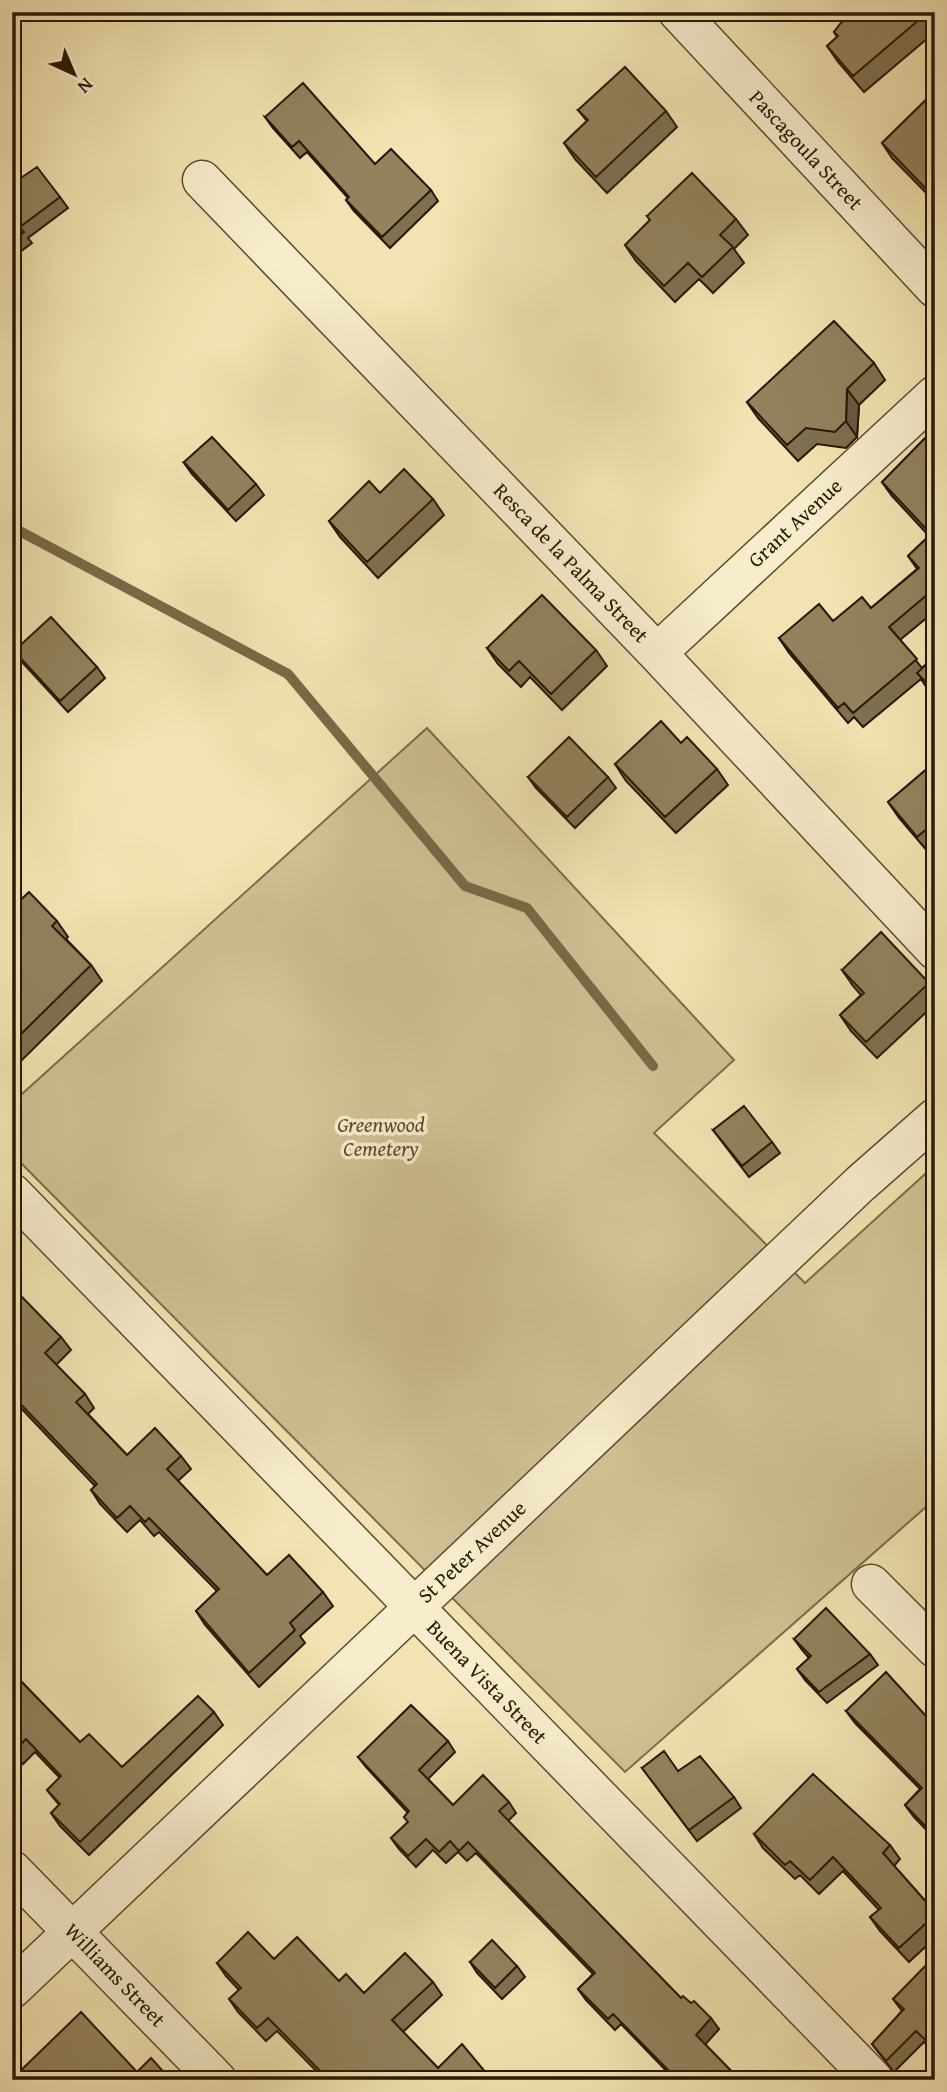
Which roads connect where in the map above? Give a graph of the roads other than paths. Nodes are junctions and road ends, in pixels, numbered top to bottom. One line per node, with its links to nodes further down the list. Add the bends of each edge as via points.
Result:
1 (678, 12): 3 (street, Pascagoula Street)
2 (202, 180): 5 (street, Resca de la Palma Street)
3 (935, 288)
4 (935, 395): 5 (street, Grant Avenue)
5 (657, 653): 6 (street, Resca de la Palma Street)
6 (935, 950)
7 (935, 1118): 10 (street, St Peter Avenue)
8 (12, 1193): 10 (street, Buena Vista Street)
9 (871, 1584): 11 (street)
10 (414, 1606): 13 (street, St Peter Avenue); 16 (street, Buena Vista Street)
11 (935, 1648)
12 (12, 1870): 13 (street, Williams Street)
13 (72, 1931): 14 (street, St Peter Avenue); 15 (street, Williams Street)
14 (12, 1989)
15 (217, 2080)
16 (874, 2080)

